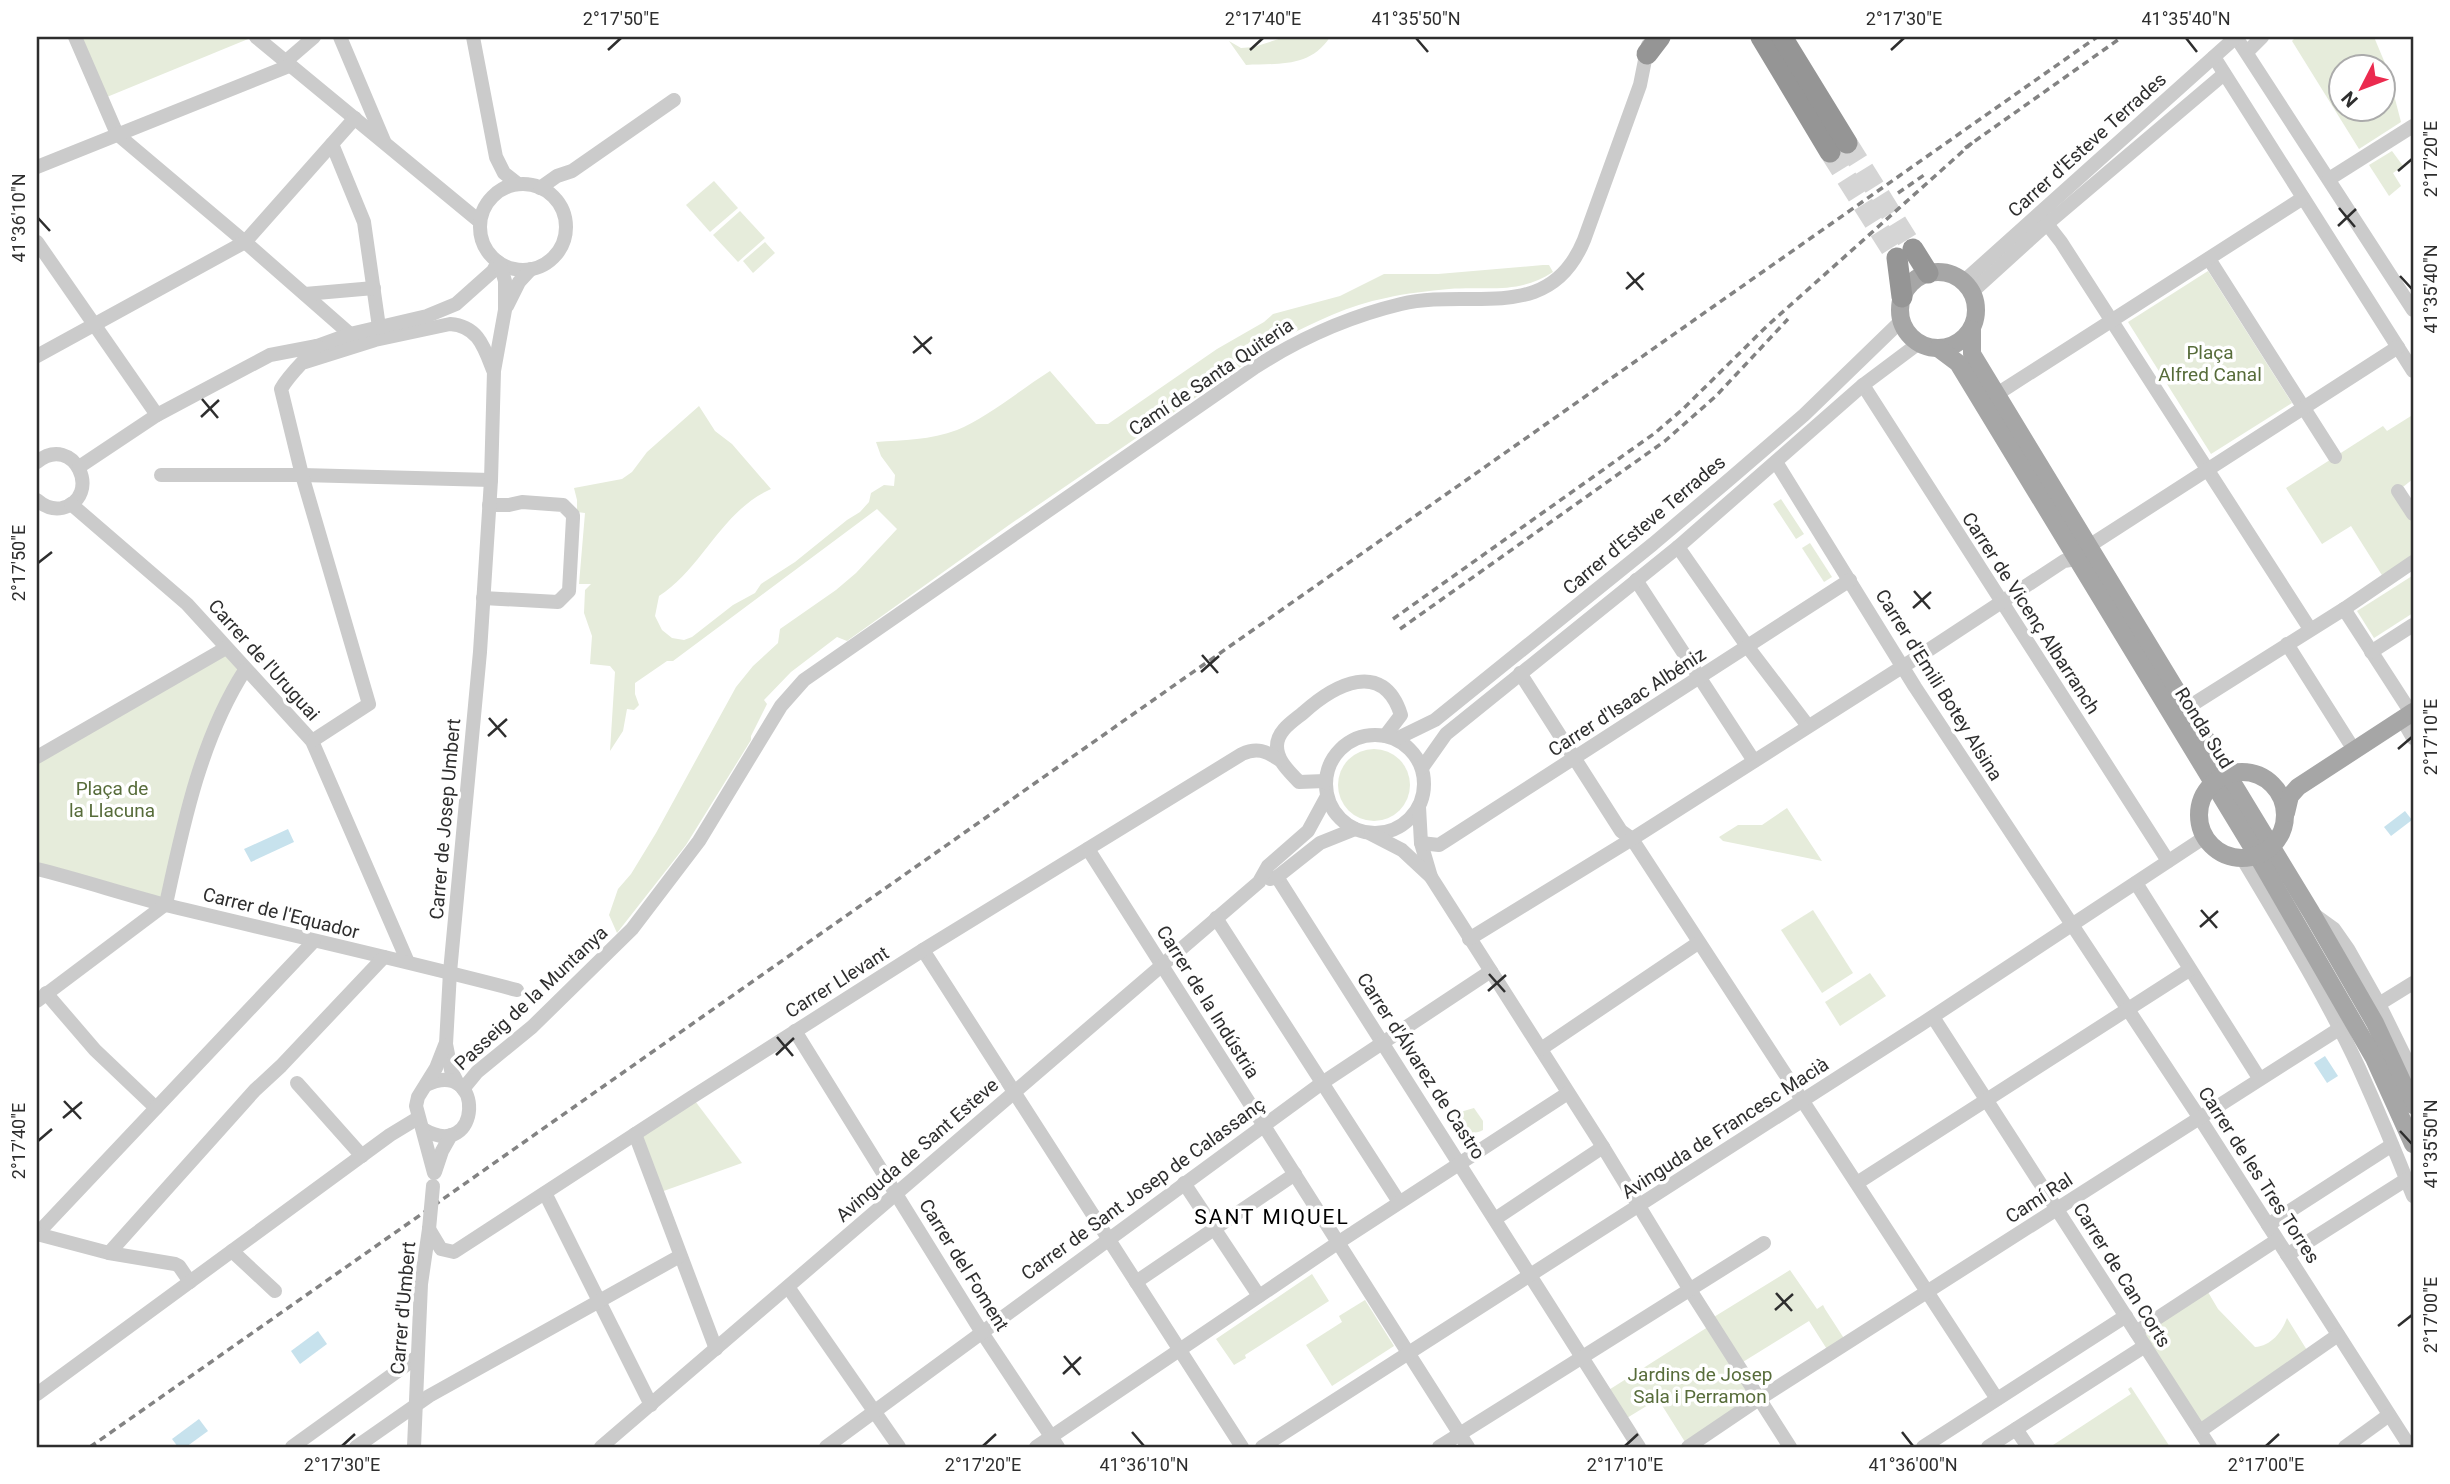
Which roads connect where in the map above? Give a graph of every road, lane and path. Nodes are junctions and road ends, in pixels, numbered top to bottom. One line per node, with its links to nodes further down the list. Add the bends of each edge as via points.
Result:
1 (75, 37): 18 (street)
2 (256, 37): 13 (street)
3 (314, 37): 13 (street)
4 (340, 37): 19 (street)
5 (473, 37): 22 (street)
6 (1660, 37): 10 (highway)
7 (2236, 37): 11 (street, Carrer d'Esteve Terrades); 12 (street, Carrer d'Esteve Terrades)
8 (2262, 37): 11 (street)
9 (1767, 40): 21 (highway)
10 (1648, 46): 98 (street, Camí de Santa Quiteria, via 1640,85 1579,253 1553,283 1524,296 1405,303 1342,321 1297,341 804,680 781,706)
11 (2247, 52): 25 (street, Carrer d'Esteve Terrades)
12 (2214, 57): 14 (street); 39 (street, Carrer d'Esteve Terrades)
13 (287, 64): 16 (street); 18 (street)
14 (2224, 74): 28 (street); 32 (street, Carrer d'Esteve Terrades)
15 (674, 100): 24 (street)
16 (355, 118): 19 (street); 20 (street)
17 (2413, 125): 25 (street)
18 (117, 134): 23 (street); 34 (street)
19 (384, 142): 31 (street)
20 (332, 144): 34 (street); 40 (street, via 364,222)
21 (1838, 148)
22 (496, 157): 26 (street, via 504,173); 29 (street)
23 (37, 167)
24 (572, 171): 27 (street); 30 (street, via 559,191)
25 (2329, 179): 44 (street, Carrer d'Esteve Terrades)
26 (517, 184): 27 (street); 29 (street)
27 (541, 188): 30 (street)
28 (2303, 198): 35 (street); 53 (street)
29 (491, 199): 31 (street)
30 (559, 204): 37 (street, via 566,229 562,244 554,257)
31 (479, 221): 36 (street, via 482,240)
32 (2047, 224): 39 (street, Carrer d'Esteve Terrades); 46 (street)
33 (37, 242): 47 (street)
34 (245, 242): 41 (street); 47 (street)
35 (2209, 259): 46 (street); 61 (street)
36 (499, 263): 37 (street); 43 (street, via 505,281); 48 (street, via 456,304)
37 (531, 269): 43 (street)
38 (1928, 272): 39 (main road, via 1952,274); 42 (main road, via 1907,286); 42 (highway, via 1905,254)
39 (1968, 287): 49 (main road, via 1976,304)
40 (374, 288): 41 (street); 48 (street)
41 (305, 294): 50 (street)
42 (1902, 297): 45 (main road)
43 (505, 310): 57 (street, Carrer de Josep Umbert)
44 (2413, 310)
45 (1901, 321): 51 (main road); 99 (street, Carrer d'Esteve Terrades, via 1804,415 1653,544 1435,720)
46 (2111, 321): 60 (street); 67 (street)
47 (95, 325): 55 (street); 62 (street)
48 (379, 327): 50 (street)
49 (1972, 329): 54 (main road, via 1955,344); 60 (main road, Ronda Sud, via 1972,354)
50 (350, 334): 52 (street)
51 (1919, 343): 54 (main road); 59 (street, Carrer d'Esteve Terrades)
52 (317, 346): 56 (street); 62 (street, via 270,355)
53 (2398, 347): 58 (street); 61 (street)
54 (1938, 348): 78 (main road, Ronda Sud, via 1958,363)
55 (37, 356)
56 (305, 362): 57 (street, Carrer de Josep Umbert, via 375,340 450,324 472,332); 69 (street, via 281,389)
57 (494, 371): 70 (street, Carrer de Josep Umbert)
58 (2413, 372)
59 (1863, 385): 65 (street, Carrer d'Esteve Terrades); 83 (street, Carrer de Vicenç Albarranch)
60 (1997, 394): 76 (main road, Ronda Sud)
61 (2304, 408): 63 (street); 67 (street)
62 (157, 415): 66 (street)
63 (2335, 457)
64 (37, 462): 66 (street, via 61,454)
65 (1776, 462): 77 (street, Carrer d'Esteve Terrades); 81 (street, Carrer d'Emili Botey Alsina)
66 (79, 467): 73 (street, via 83,485)
67 (2207, 468): 76 (street); 86 (street)
68 (161, 475): 69 (street)
69 (302, 475): 70 (street); 101 (street, via 369,704)
70 (491, 480): 74 (street, Carrer de Josep Umbert)
71 (2398, 491): 75 (street)
72 (37, 500): 73 (street, via 52,508)
73 (71, 504): 89 (street, Carrer de l'Uruguai, via 187,604)
74 (489, 505): 82 (street, Carrer de Josep Umbert); 82 (street, via 563,505 573,515 569,591 558,602)
75 (2413, 514)
76 (2089, 546): 95 (main road, Ronda Sud)
77 (1678, 547): 80 (street, Carrer d'Esteve Terrades); 88 (street)
78 (2076, 559): 83 (street, via 2064,561); 108 (main road, Ronda Sud)
79 (2413, 562): 84 (street)
80 (1636, 580): 93 (street, Carrer d'Esteve Terrades); 94 (street)
81 (1850, 580): 88 (street, Carrer d'Isaac Albéniz); 91 (street, Carrer d'Emili Botey Alsina)
82 (483, 598): 139 (street, Carrer de Josep Umbert)
83 (2001, 603): 91 (street); 120 (street, Carrer de Vicenç Albarranch)
84 (2344, 609): 86 (street); 90 (street)
85 (2413, 625): 90 (street)
86 (2310, 629): 87 (street)
87 (2287, 644): 95 (street); 102 (street)
88 (1747, 646): 94 (street, Carrer d'Isaac Albéniz); 97 (street)
89 (226, 648): 92 (street, Carrer de l'Uruguai); 103 (street)
90 (2371, 652): 96 (street)
91 (1903, 667): 97 (street); 129 (street, Carrer d'Emili Botey Alsina)
92 (245, 670): 101 (street, Carrer de l'Uruguai); 126 (street, via 226,699 187,809)
93 (1520, 673): 104 (street); 107 (street, Carrer d'Esteve Terrades, via 1446,734)
94 (1701, 678): 104 (street, Carrer d'Isaac Albéniz); 106 (street)
95 (2187, 708): 108 (main road, Ronda Sud)
96 (2409, 709): 100 (street); 102 (main road); 112 (main road, via 2298,787 2290,796)
97 (1808, 726): 106 (street)
98 (770, 728): 156 (street, Passeig de la Muntanya, via 699,841 632,929 532,1027)
99 (1390, 737): 105 (street, via 1401,715 1393,694 1371,682 1349,683 1325,695 1284,729 1277,741); 107 (street, via 1407,746); 110 (street, via 1370,735 1345,745 1331,761)
100 (2413, 738)
101 (312, 741): 135 (street, Carrer de l'Uruguai)
102 (2349, 742): 109 (main road, via 2296,778)
103 (37, 757)
104 (1576, 759): 116 (street, via 1621,831); 117 (street, Carrer d'Isaac Albéniz, via 1439,845)
105 (1280, 760): 110 (street, Carrer Llevant, via 1299,782); 118 (street, Carrer Llevant, via 1262,750 1242,754)
106 (1755, 761): 116 (street)
107 (1422, 768): 111 (street, via 1424,794)
108 (2221, 779): 109 (main road, via 2242,772); 115 (main road, via 2202,801 2199,821); 119 (main road, Ronda Sud)
109 (2275, 786): 112 (main road)
110 (1326, 789): 113 (street, via 1333,811); 124 (street, Avinguda de Sant Esteve, via 1308,831 1268,866)
111 (1419, 807): 114 (street, via 1400,828); 117 (street)
112 (2285, 817): 119 (main road, via 2281,835)
113 (1354, 829): 114 (street); 122 (street, Avinguda de Sant Esteve, via 1320,843)
114 (1371, 834): 123 (street, via 1402,850)
115 (2205, 837): 119 (main road, via 2224,854); 120 (street, Avinguda de Francesc Macià)
116 (1632, 839): 130 (street); 132 (street)
117 (1421, 843): 123 (street)
118 (1088, 849): 133 (street, Carrer Llevant); 136 (street, Carrer de la Indústria)
119 (2257, 854): 127 (main road, Ronda Sud); 146 (street, via 2296,947); 168 (main road, Ronda Sud, via 2374,1058)
120 (2168, 861): 125 (street, Avinguda de Francesc Macià)
121 (37, 869): 126 (street, Carrer de l'Equador)
122 (1277, 877): 124 (street, Avinguda de Sant Esteve); 148 (street, Carrer d'Álvarez de Castro)
123 (1431, 877): 130 (street)
124 (1259, 882): 128 (street, Avinguda de Sant Esteve)
125 (2136, 883): 129 (street, Avinguda de Francesc Macià); 137 (street)
126 (166, 904): 131 (street, Carrer de l'Equador); 142 (street)
127 (2311, 912): 143 (street, via 2334,929); 161 (main road, Ronda Sud, via 2375,1023)
128 (1216, 918): 136 (street, Avinguda de Sant Esteve); 154 (street)
129 (2072, 926): 144 (street, Carrer de les Tres Torres); 145 (street, Avinguda de Francesc Macià)
130 (1469, 939): 138 (street)
131 (314, 941): 134 (street, Carrer de l'Equador); 162 (street)
132 (1698, 943): 150 (street); 159 (street)
133 (923, 950): 147 (street, Carrer Llevant); 157 (street)
134 (384, 957): 135 (street, Carrer de l'Equador); 152 (street)
135 (407, 960): 139 (street, Carrer de l'Equador)
136 (1162, 965): 157 (street, Avinguda de Sant Esteve); 165 (street, Carrer de la Indústria)
137 (2189, 970): 144 (street); 153 (street)
138 (1491, 971): 148 (street, Carrer de Sant Josep de Calassanç); 150 (street)
139 (450, 972): 141 (street, Carrer de l'Equador); 149 (street, Carrer de Josep Umbert)
140 (2413, 983): 143 (street)
141 (517, 990)
142 (41, 997): 162 (street)
143 (2379, 1004): 151 (street)
144 (2128, 1010): 160 (street); 163 (street, Carrer de les Tres Torres)
145 (1933, 1017): 159 (street, Avinguda de Francesc Macià); 160 (street, Carrer de Can Corts)
146 (2339, 1029): 153 (street, Camí Ral); 169 (street)
147 (795, 1031): 166 (street, Carrer Llevant); 179 (street, Carrer del Foment)
148 (1382, 1042): 154 (street, Carrer de Sant Josep de Calassanç); 172 (street, Carrer d'Álvarez de Castro)
149 (446, 1044): 155 (street); 156 (street, via 451,1070)
150 (1541, 1049): 158 (street)
151 (2413, 1073)
152 (289, 1075): 171 (street); 194 (street, via 256,1090)
153 (2259, 1078): 163 (street, Camí Ral)
154 (1322, 1083): 165 (street, Carrer de Sant Josep de Calassanç); 181 (street)
155 (426, 1085): 156 (street, via 446,1079); 164 (street, via 416,1106)
156 (461, 1086): 167 (street, via 470,1111 461,1130)
157 (1013, 1092): 179 (street, Avinguda de Sant Esteve); 188 (street)
158 (1568, 1093): 170 (street); 172 (street)
159 (1804, 1100): 177 (street); 182 (street, Avinguda de Francesc Macià)
160 (1988, 1101): 177 (street); 183 (street, Carrer de Can Corts)
161 (2413, 1105)
162 (156, 1108): 187 (street)
163 (2199, 1117): 183 (street, Camí Ral); 185 (street, Carrer de les Tres Torres)
164 (420, 1124): 167 (street, via 436,1137); 171 (street); 174 (street)
165 (1263, 1125): 173 (street, Carrer de la Indústria); 176 (street, Carrer de Sant Josep de Calassanç)
166 (635, 1134): 178 (street, Carrer Llevant); 196 (street)
167 (451, 1135): 174 (street)
168 (2413, 1144)
169 (2392, 1145): 175 (street); 185 (street)
170 (1603, 1147): 182 (street); 184 (street)
171 (362, 1156): 193 (street)
172 (1461, 1164): 181 (street); 184 (street, Carrer d'Álvarez de Castro)
173 (1295, 1174): 186 (street); 190 (street, Carrer de la Indústria)
174 (434, 1179): 192 (street, Carrer d'Umbert, bridge, via 429,1229)
175 (2407, 1179): 180 (street); 195 (street)
176 (1184, 1183): 186 (street); 188 (street, Carrer de Sant Josep de Calassanç)
177 (1857, 1184): 203 (street)
178 (545, 1193): 192 (street, Carrer Llevant, via 454,1252); 205 (street)
179 (897, 1193): 200 (street, Avinguda de Sant Esteve); 207 (street, Carrer del Foment)
180 (2413, 1196)
181 (1399, 1202): 190 (street)
182 (1639, 1207): 197 (street, Avinguda de Francesc Macià); 201 (street)
183 (2057, 1209): 203 (street, Camí Ral); 206 (street, Carrer de Can Corts)
184 (1495, 1219): 197 (street, Carrer d'Álvarez de Castro)
185 (2268, 1225): 189 (street, Carrer de les Tres Torres)
186 (1214, 1229): 199 (street); 204 (street)
187 (37, 1234): 194 (street)
188 (1109, 1239): 199 (street); 207 (street, Carrer de Sant Josep de Calassanç)
189 (2277, 1240): 195 (street, Carrer de les Tres Torres); 208 (street)
190 (1339, 1242): 204 (street); 213 (street, Carrer de la Indústria)
191 (1764, 1243): 201 (street)
192 (433, 1245): 214 (street, Carrer d'Umbert, via 421,1284)
193 (232, 1251): 198 (street); 202 (street)
194 (109, 1253): 198 (street, via 174,1264)
195 (2287, 1255): 209 (street, Carrer de les Tres Torres)
196 (680, 1256): 205 (street); 211 (street)
197 (1532, 1276): 213 (street, Avinguda de Francesc Macià); 215 (street, Carrer d'Álvarez de Castro)
198 (190, 1282): 216 (street)
199 (1136, 1282): 212 (street)
200 (788, 1287): 211 (street, Avinguda de Sant Esteve); 221 (street)
201 (1690, 1290): 215 (street); 217 (street)
202 (275, 1291)
203 (1928, 1292): 217 (street, Camí Ral); 218 (street)
204 (1259, 1296): 212 (street)
205 (598, 1302): 219 (street); 220 (street)
206 (2126, 1316): 208 (street, Carrer de Can Corts); 218 (street)
207 (981, 1331): 221 (street, Carrer de Sant Josep de Calassanç); 226 (street, Carrer del Foment)
208 (2136, 1332): 210 (street, Carrer de Can Corts)
209 (2339, 1335): 222 (street, Carrer de les Tres Torres); 224 (street)
210 (2145, 1346): 223 (street); 224 (street, Carrer de Can Corts)
211 (716, 1349): 219 (street, Avinguda de Sant Esteve)
212 (1179, 1351): 226 (street); 234 (street)
213 (1409, 1354): 225 (street, Carrer de la Indústria); 235 (street, Avinguda de Francesc Macià)
214 (417, 1357): 220 (street, Carrer d'Umbert); 227 (street)
215 (1582, 1357): 225 (street); 238 (street, Carrer d'Álvarez de Castro)
216 (37, 1394)
217 (1759, 1399): 239 (street, Camí Ral); 240 (street)
218 (1997, 1399): 241 (street)
219 (651, 1405): 230 (street, Avinguda de Sant Esteve)
220 (415, 1408): 228 (street); 229 (street, Carrer d'Umbert)
221 (875, 1412): 231 (street, Carrer de Sant Josep de Calassanç); 232 (street)
222 (2389, 1415): 245 (street); 246 (street, Carrer de les Tres Torres)
223 (2016, 1429): 242 (street); 243 (street)
224 (2200, 1431): 244 (street, Carrer de Can Corts)
225 (1460, 1434): 236 (street); 237 (street, Carrer de la Indústria)
226 (1054, 1442): 233 (street)
227 (292, 1447)
228 (356, 1447)
229 (414, 1447)
230 (601, 1447)
231 (825, 1447)
232 (899, 1447)
233 (1036, 1447)
234 (1242, 1447)
235 (1262, 1447)
236 (1439, 1447)
237 (1468, 1447)
238 (1639, 1447)
239 (1688, 1447)
240 (1790, 1447)
241 (1923, 1447)
242 (1988, 1447)
243 (2028, 1447)
244 (2210, 1447)
245 (2345, 1447)
246 (2410, 1447)

